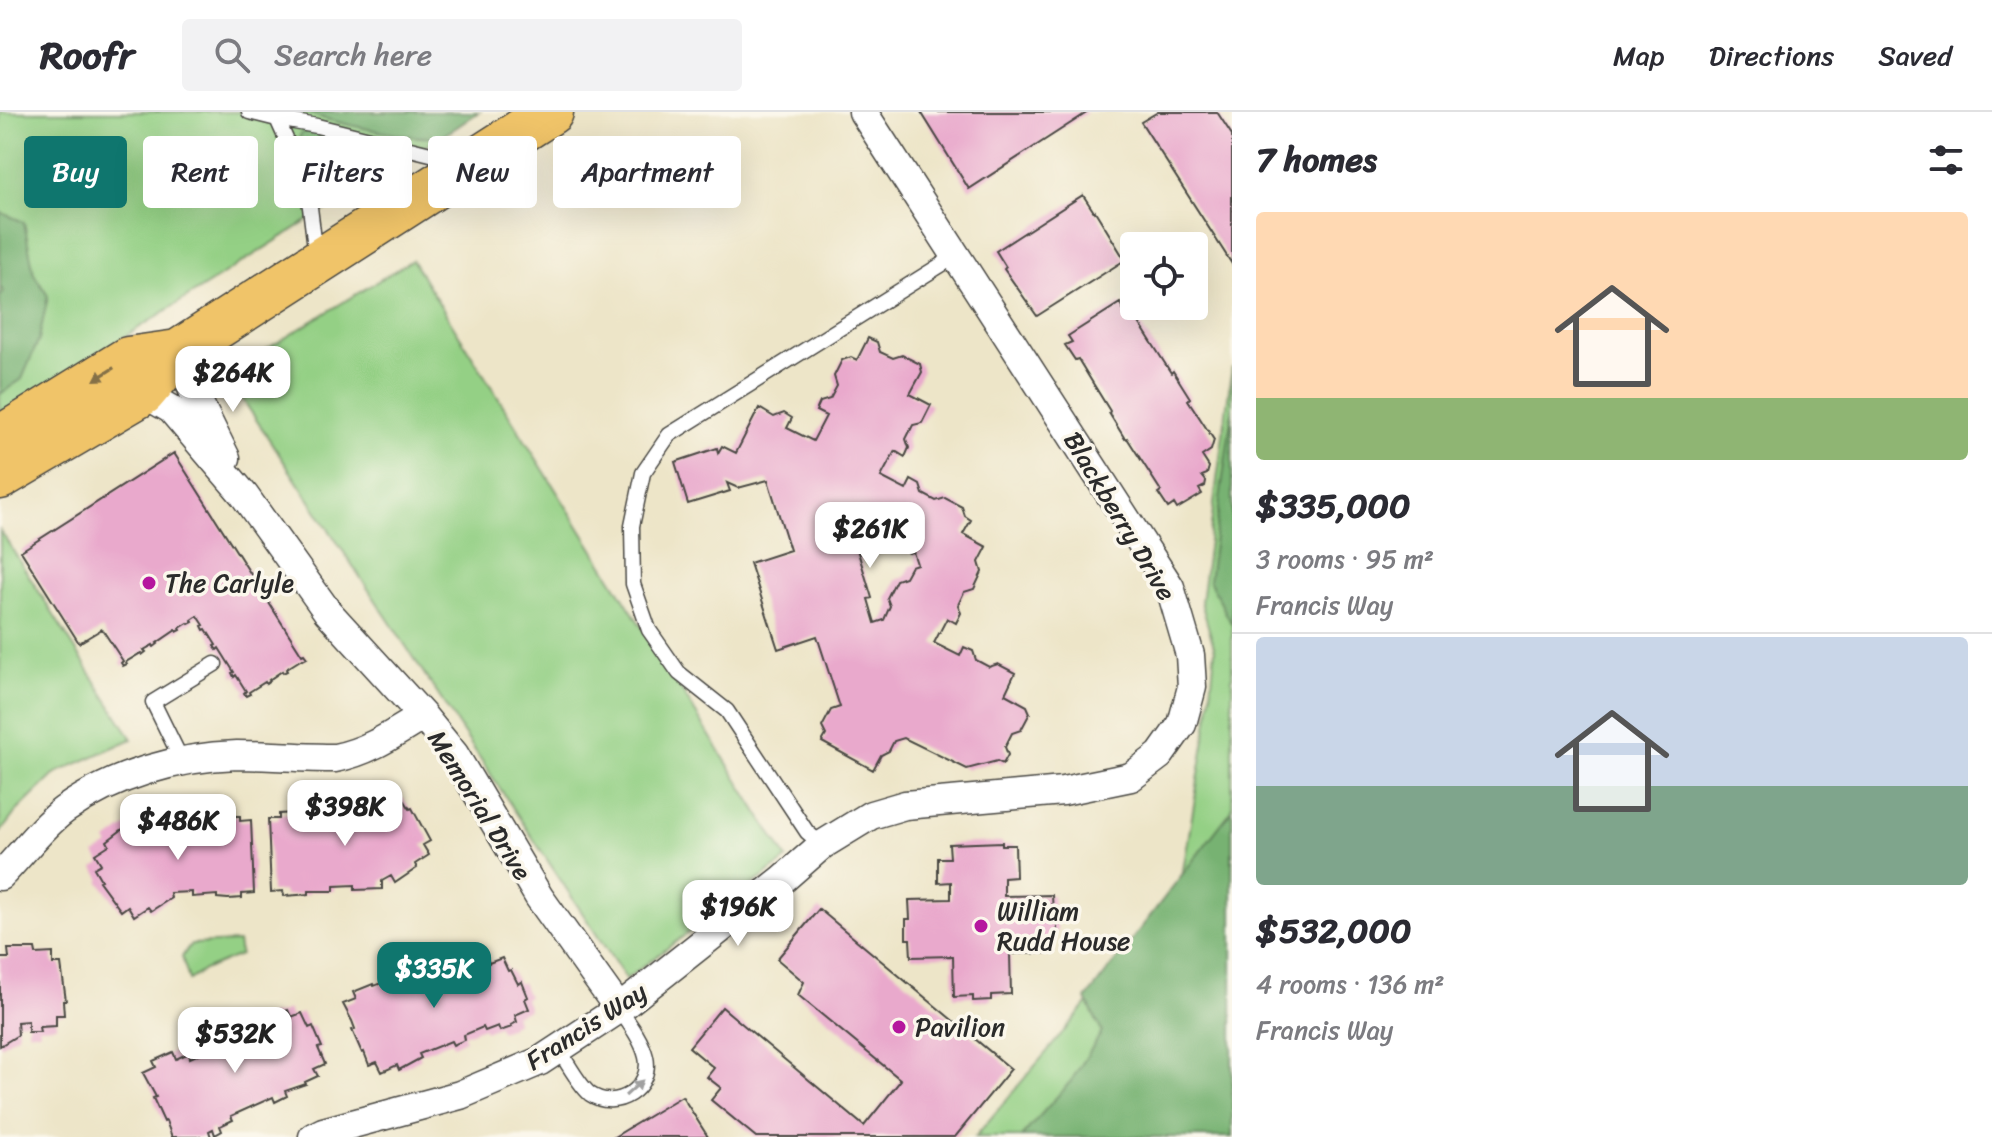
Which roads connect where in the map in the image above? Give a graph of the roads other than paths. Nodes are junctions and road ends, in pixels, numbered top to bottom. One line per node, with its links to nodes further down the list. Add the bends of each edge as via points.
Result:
1 (249, 112): 4 (lane)
2 (863, 112): 8 (street, Blackberry Drive)
3 (551, 113): 5 (main road)
4 (277, 119): 6 (lane); 9 (lane, via 308,191)
5 (515, 136)
6 (428, 153)
7 (428, 191): 9 (main road)
8 (957, 255): 18 (lane, via 669,435 643,473 632,526 633,584 649,630 679,673 727,711 807,832); 18 (street, Blackberry Drive, via 1170,587 1190,655 1192,687 1182,724 1160,755 1131,777 1063,791 905,805 871,815)
9 (317, 262): 10 (main road)
10 (178, 352): 11 (main road); 12 (main road, one-way to 12, via 128,359); 14 (street, Memorial Drive)
11 (143, 393): 13 (main road); 14 (street, Memorial Drive, via 171,409)
12 (0, 438)
13 (0, 477)
14 (244, 495): 16 (street, Memorial Drive, via 327,611)
15 (215, 664): 17 (lane, via 153,702)
16 (423, 716): 17 (street, via 370,747 335,758 234,755); 20 (street, Memorial Drive, via 454,754 539,897)
17 (182, 761): 19 (street, via 145,770 62,812)
18 (822, 845): 20 (street, Francis Way)
19 (0, 876)
20 (619, 1009): 21 (street, Francis Way); 21 (lane, one-way to 20, via 588,1092 613,1101 631,1094 643,1083 646,1055)
21 (558, 1048): 22 (street, Francis Way, via 460,1095)
22 (313, 1137)

